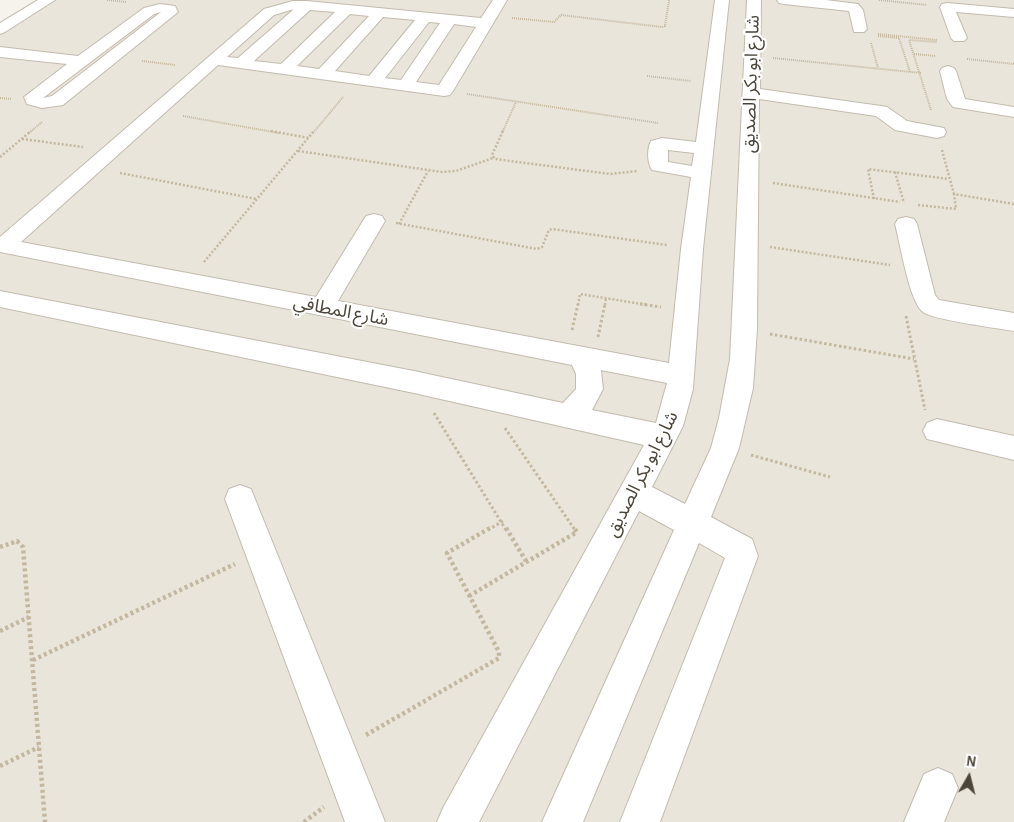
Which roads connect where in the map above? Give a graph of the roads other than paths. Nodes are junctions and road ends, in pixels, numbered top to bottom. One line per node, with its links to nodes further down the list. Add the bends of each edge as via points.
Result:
1 (21, 0): 8 (street)
2 (48, 0): 15 (street)
3 (500, 0): 14 (street)
4 (722, 0): 30 (street, شارع ابو بكر الصديق)
5 (754, 0): 27 (street, شارع ابو بكر الصديق)
6 (784, 0): 16 (street, via 853,7)
7 (306, 5): 9 (street); 20 (street); 21 (street, via 270,12)
8 (7, 8)
9 (346, 8): 10 (street); 22 (street)
10 (380, 12): 12 (street); 24 (street)
11 (1014, 14): 17 (street, via 948,7)
12 (424, 17): 13 (street); 25 (street)
13 (450, 20): 14 (street); 26 (street)
14 (488, 20): 26 (street, via 444,91)
15 (0, 29)
16 (864, 32)
17 (959, 38)
18 (0, 52): 19 (street)
19 (81, 62): 19 (street, via 149,11 171,10 57,101 34,102 33,97)
20 (241, 64): 21 (street); 22 (street)
21 (208, 65): 34 (street)
22 (284, 70): 24 (street)
23 (949, 74): 28 (street, via 959,103)
24 (323, 75): 25 (street)
25 (366, 80): 26 (street)
26 (404, 86)
27 (750, 93): 29 (street, via 881,111 901,126); 46 (street, شارع ابو بكر الصديق, via 746,330 739,396 725,448)
28 (1014, 112)
29 (937, 132)
30 (704, 150): 31 (street, via 660,144); 39 (street, شارع ابو بكر الصديق)
31 (659, 166)
32 (910, 214): 37 (street, via 924,297 931,306)
33 (374, 222): 36 (street)
34 (1, 246): 36 (street, شارع المطافي)
35 (0, 299): 40 (street)
36 (322, 307): 38 (street, شارع المطافي)
37 (1014, 322)
38 (581, 357): 39 (street, شارع المطافي); 40 (street, via 587,366 590,389 585,400)
39 (682, 376): 42 (street, شارع ابو بكر الصديق, via 676,406)
40 (569, 415): 42 (street)
41 (937, 431): 43 (street)
42 (664, 436): 44 (street, شارع ابو بكر الصديق)
43 (1014, 448)
44 (634, 493): 46 (street); 48 (street, شارع ابو بكر الصديق)
45 (240, 499): 47 (street)
46 (692, 523): 49 (street, شارع ابو بكر الصديق); 50 (street, via 738,548 742,556)
47 (364, 822)
48 (457, 822)
49 (562, 822)
50 (640, 822)

